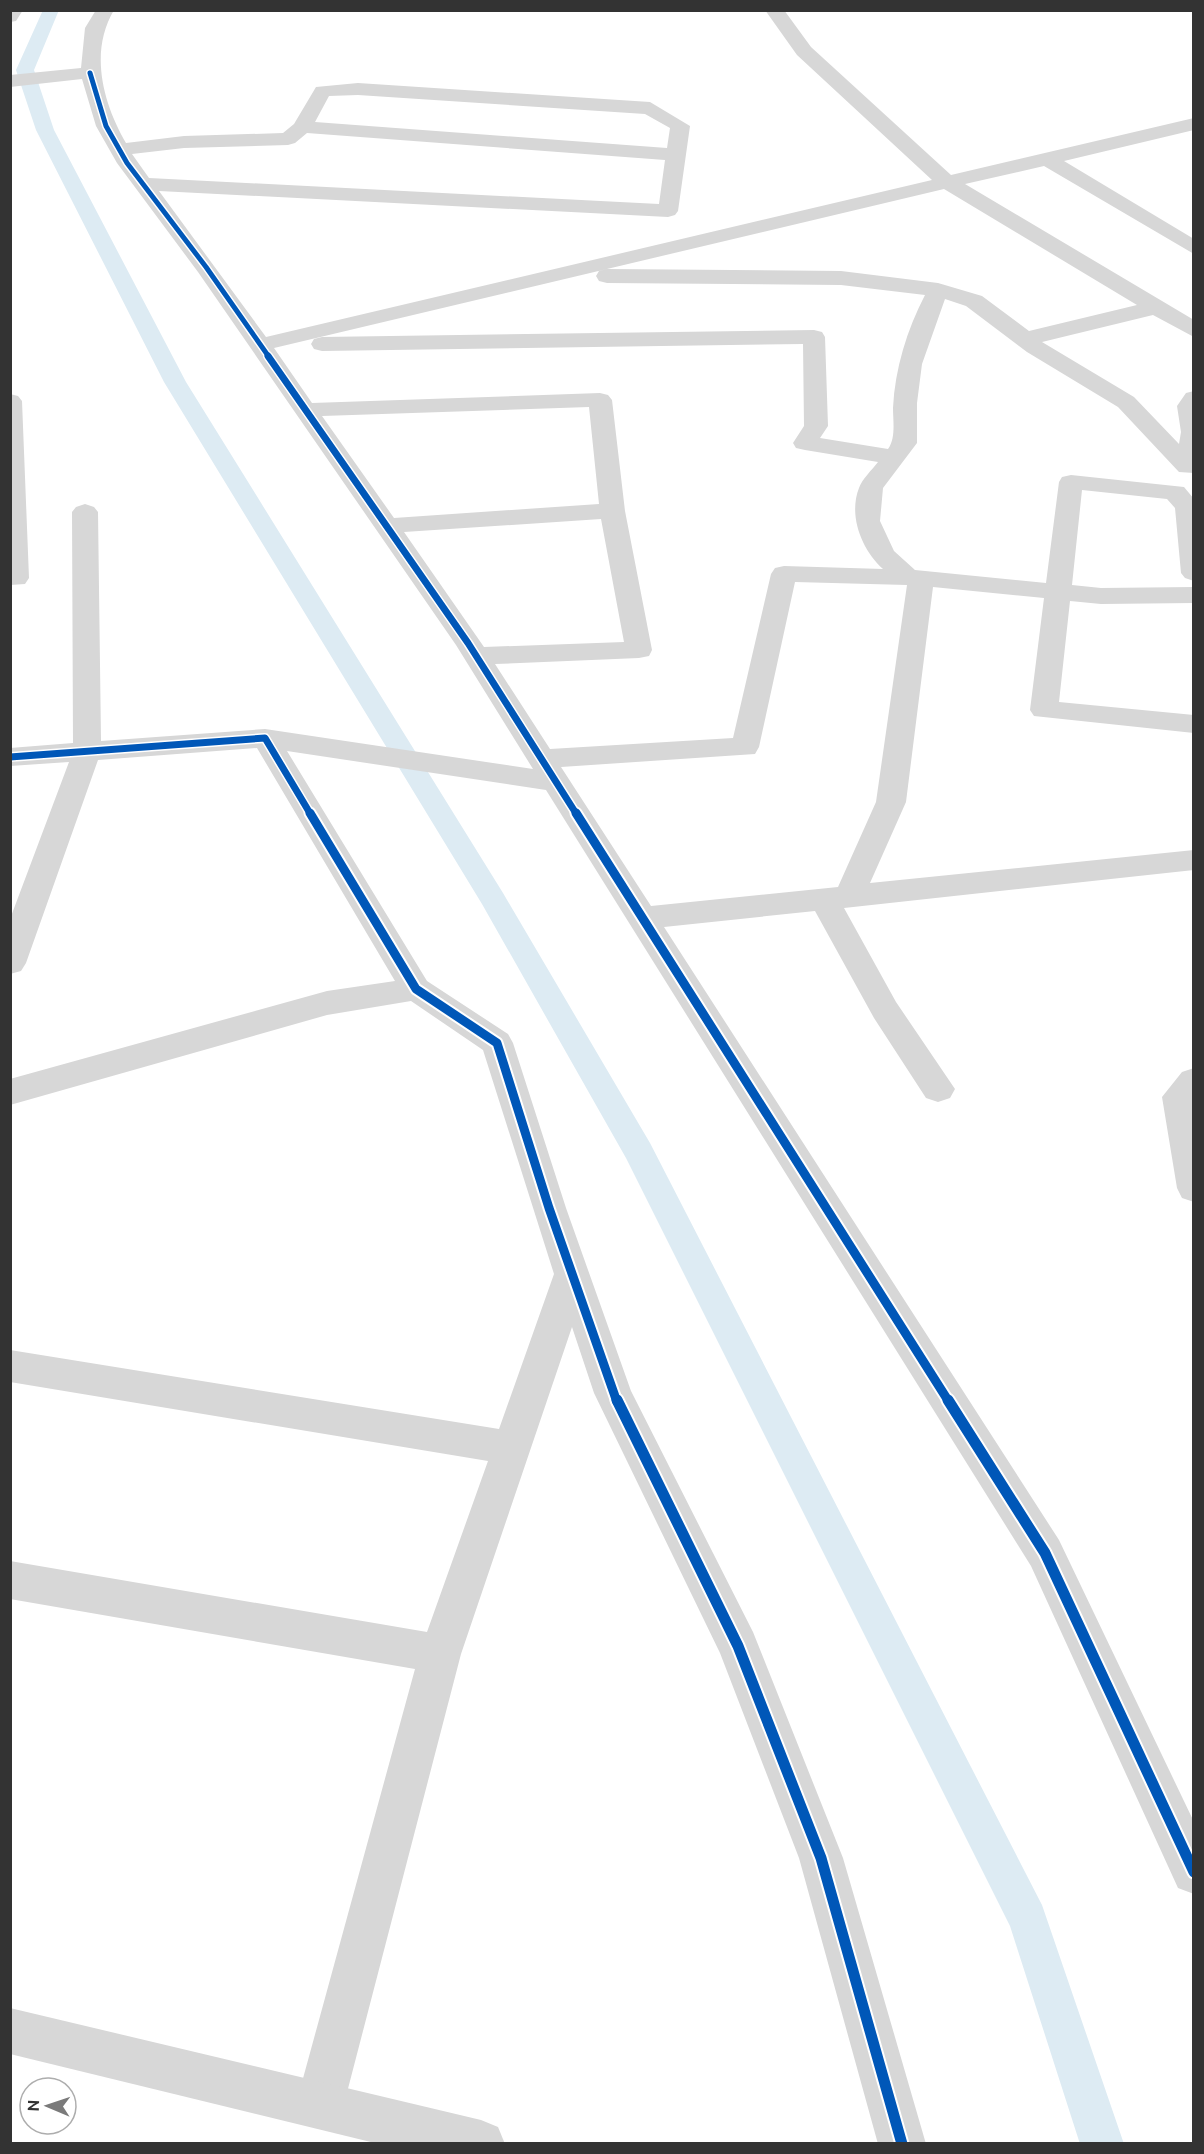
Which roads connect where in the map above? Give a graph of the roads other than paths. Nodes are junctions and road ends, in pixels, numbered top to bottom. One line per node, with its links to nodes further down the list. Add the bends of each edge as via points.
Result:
1 (14, 10): 4 (street)
2 (105, 10): 5 (street, via 94,28)
3 (774, 10): 12 (street, via 804,51)
4 (10, 17)
5 (90, 73): 6 (street); 9 (street, via 106,126)
6 (10, 81)
7 (1194, 124): 11 (street)
8 (302, 127): 9 (street, via 288,139 184,142); 10 (street); 10 (street, via 322,91 334,90 435,92 638,107 650,108 680,126)
9 (119, 150): 13 (street)
10 (676, 155): 14 (street)
11 (1047, 159): 12 (street); 16 (street)
12 (946, 182): 15 (street); 19 (street)
13 (142, 184): 14 (street); 22 (street)
14 (668, 211): 15 (street)
15 (666, 249): 17 (street)
16 (1194, 249)
17 (555, 275): 18 (street, via 841,278); 22 (street)
18 (938, 290): 21 (street, via 974,301); 26 (street, via 912,358 903,411 905,443)
19 (1158, 307): 20 (street); 21 (street)
20 (1194, 330)
21 (1025, 339): 23 (street, via 1126,402 1188,466 1192,432 1189,406)
22 (260, 345): 25 (street); 26 (street, via 814,337 816,426 805,443)
23 (1194, 398)
24 (10, 401): 31 (street, via 16,578)
25 (305, 410): 27 (street, via 600,400); 29 (street)
26 (894, 457): 32 (street, via 872,488 867,521 884,555)
27 (612, 511): 29 (street); 35 (street, via 639,650)
28 (85, 512): 38 (street)
29 (386, 526): 35 (street)
30 (1194, 573): 33 (street, via 1187,507 1174,492 1071,482)
31 (10, 578)
32 (915, 578): 33 (street); 40 (street, via 784,574 745,747); 42 (street, via 891,802)
33 (1058, 592): 34 (street, via 1101,596); 36 (street, via 1044,710)
34 (1194, 595)
35 (476, 656): 40 (street)
36 (1194, 724)
37 (265, 738): 38 (street); 40 (street); 45 (street)
38 (87, 752): 39 (street); 44 (street)
39 (10, 757)
40 (549, 771): 43 (street)
41 (1194, 860): 42 (street)
42 (837, 898): 43 (street); 47 (street, via 885,1010)
43 (643, 918): 55 (street, via 1045,1553)
44 (10, 963)
45 (416, 989): 48 (street, via 327,1003); 50 (street, via 496,1043)
46 (1194, 1081): 49 (street, via 1179,1097)
47 (938, 1089)
48 (10, 1092)
49 (1194, 1188)
50 (572, 1274): 52 (street); 59 (street, via 613,1393 738,1646 821,1858)
51 (10, 1366): 52 (street)
52 (511, 1448): 54 (street)
53 (10, 1580): 54 (street)
54 (440, 1654): 57 (street)
55 (1194, 1872)
56 (10, 2031): 57 (street)
57 (320, 2104): 58 (street)
58 (481, 2144)
59 (902, 2144)

